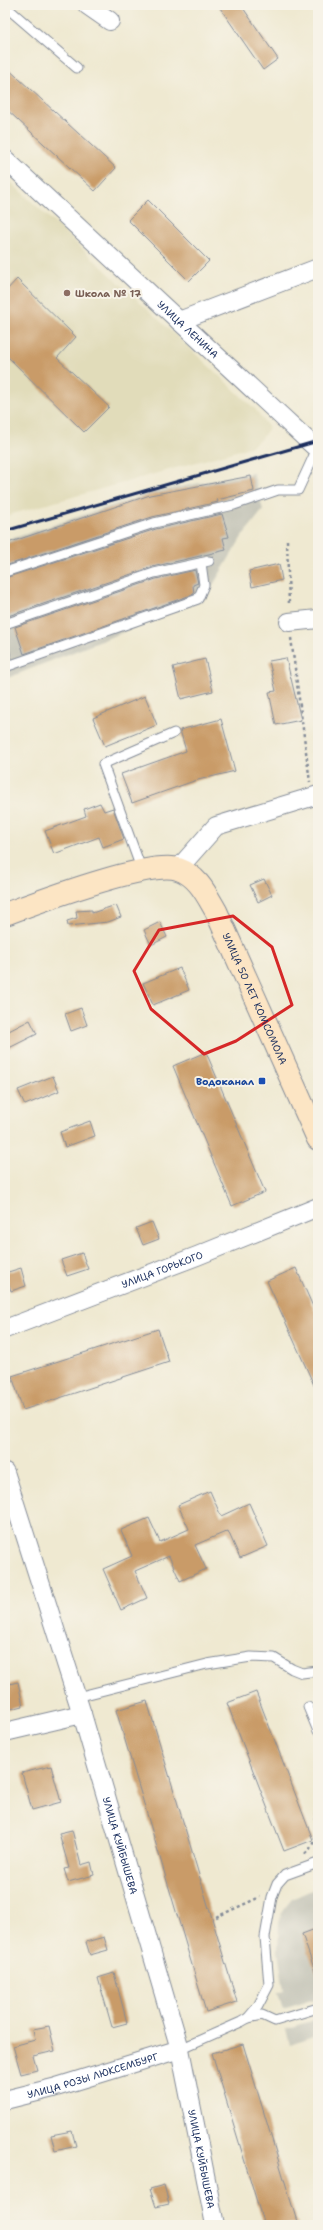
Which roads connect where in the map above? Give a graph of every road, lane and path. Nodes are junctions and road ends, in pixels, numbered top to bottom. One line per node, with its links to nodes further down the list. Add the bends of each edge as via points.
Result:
1 (87, 5): 3 (street)
2 (5, 6): 4 (lane)
3 (110, 21)
4 (77, 68)
5 (5, 159): 7 (street, УЛИЦА ЛЕНИНА)
6 (318, 268): 7 (street)
7 (179, 320): 8 (street, УЛИЦА ЛЕНИНА)
8 (317, 451): 10 (lane, via 298,490 278,490 234,505 154,523)
9 (287, 540): 12 (path)
10 (5, 572)
11 (318, 620): 12 (street)
12 (289, 622): 16 (path)
13 (5, 624): 14 (lane, via 154,573 205,562 204,585 198,599 8,666)
14 (5, 653)
15 (174, 734): 18 (lane, via 103,764)
16 (315, 796): 17 (street, via 216,826)
17 (178, 869): 18 (street); 20 (street, УЛИЦА 50 ЛЕТ КОМСОМОЛА, via 192,876 203,887 216,911)
18 (142, 871): 19 (street, via 66,892)
19 (5, 914)
20 (318, 1139)
21 (318, 1206): 22 (street, УЛИЦА ГОРЬКОГО, via 198,1256)
22 (5, 1328)
23 (5, 1472): 25 (street, УЛИЦА КУЙБЫШЕВА)
24 (318, 1671): 25 (lane, via 302,1673 274,1658 251,1657 207,1664)
25 (77, 1697): 27 (street, УЛИЦА КУЙБЫШЕВА)
26 (308, 1707): 28 (lane)
27 (82, 1714): 29 (street); 35 (street, УЛИЦА КУЙБЫШЕВА)
28 (318, 1731)
29 (5, 1732)
30 (318, 1803): 31 (path)
31 (316, 1835)
32 (318, 1863): 34 (lane, via 285,1875 277,1884 272,1897 265,1937 269,1985)
33 (318, 2008): 34 (lane, via 275,2021 262,2015)
34 (248, 2018): 35 (lane)
35 (180, 2049): 36 (street, УЛИЦА РОЗЫ ЛЮКСЕМБУРГ); 37 (street, УЛИЦА КУЙБЫШЕВА)
36 (5, 2100)
37 (215, 2225)

